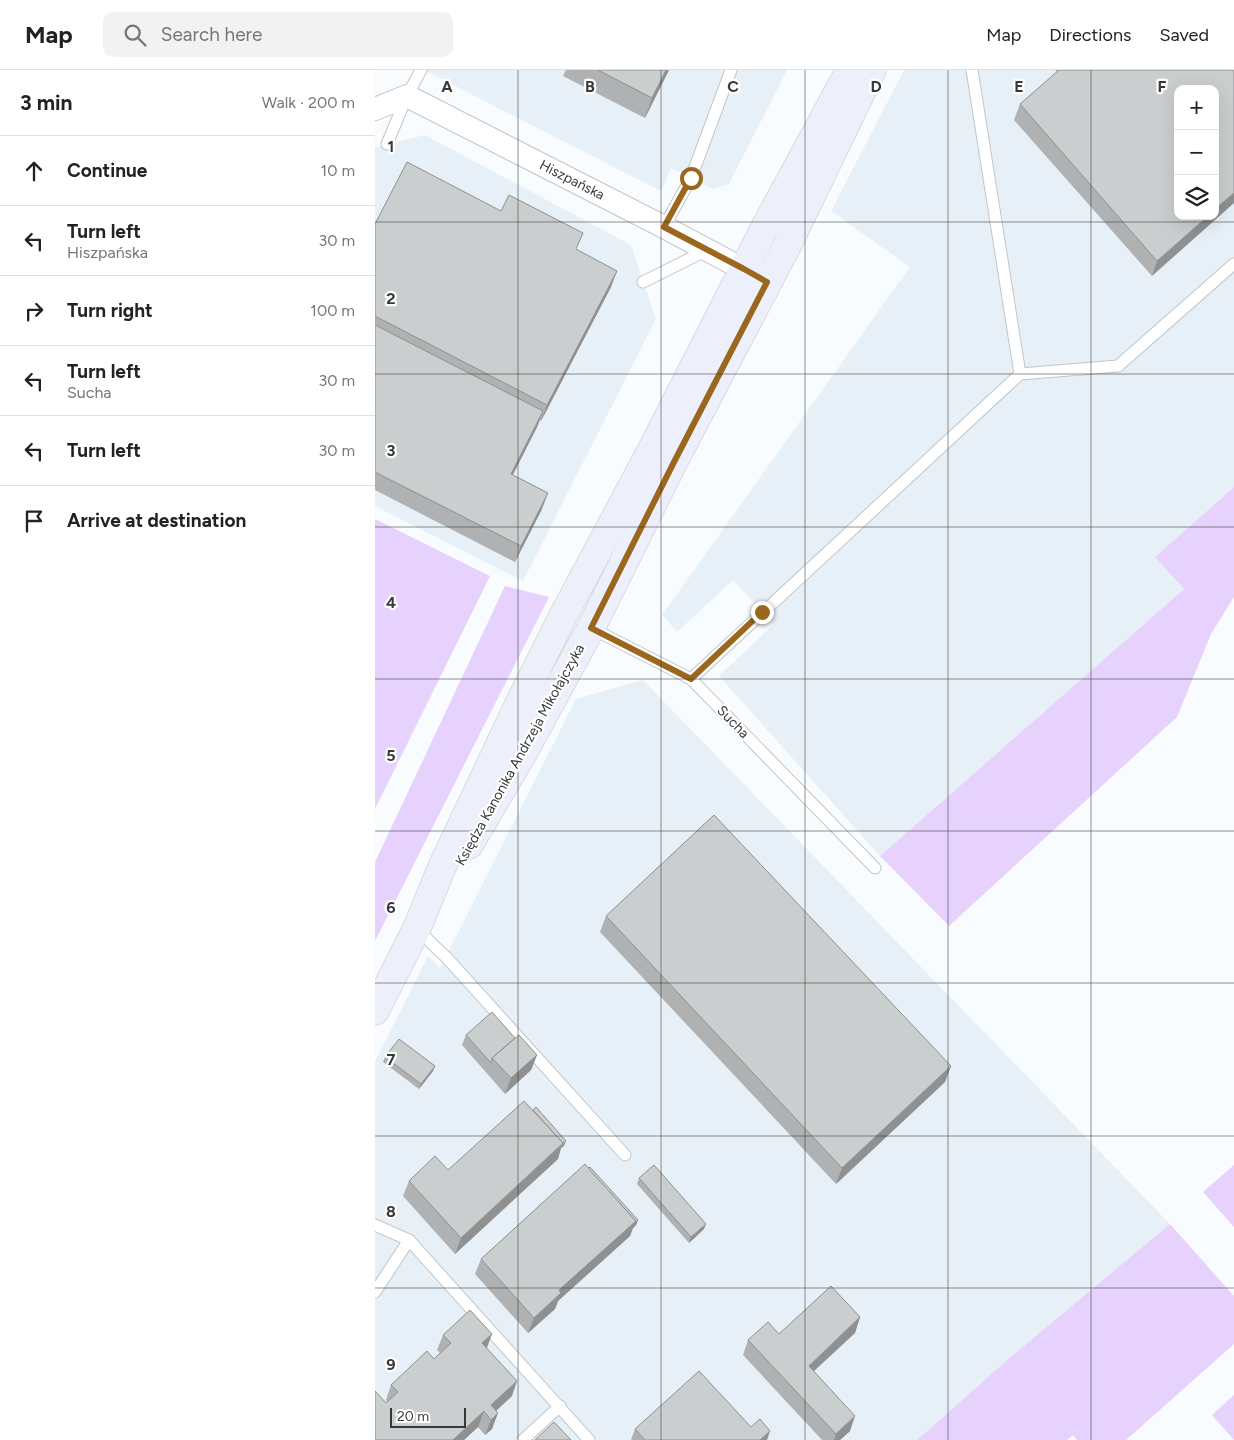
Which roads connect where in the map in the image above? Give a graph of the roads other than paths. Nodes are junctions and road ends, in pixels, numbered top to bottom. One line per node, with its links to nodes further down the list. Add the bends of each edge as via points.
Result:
1 (421, 70): 6 (lane)
2 (731, 70): 9 (lane, via 691,178)
3 (850, 70): 12 (main road, Księdza Kanonika Andrzeja Mikołajczyka, via 806,150)
4 (872, 70): 12 (main road, Księdza Kanonika Andrzeja Mikołajczyka, via 787,246)
5 (972, 70): 14 (lane)
6 (407, 96): 7 (street); 8 (lane); 9 (street, Hiszpańska)
7 (375, 108)
8 (387, 144)
9 (664, 227): 10 (street, Hiszpańska)
10 (707, 250): 12 (street, Hiszpańska); 13 (lane)
11 (1234, 264): 14 (lane, via 1118,366)
12 (755, 276): 15 (main road, Księdza Kanonika Andrzeja Mikołajczyka, via 652,449); 16 (main road, Księdza Kanonika Andrzeja Mikołajczyka, via 674,462)
13 (643, 282)
14 (1020, 374): 17 (lane)
15 (564, 614): 16 (street, Sucha); 19 (main road, Księdza Kanonika Andrzeja Mikołajczyka, via 441,867)
16 (591, 628): 17 (lane, Sucha); 19 (main road, Księdza Kanonika Andrzeja Mikołajczyka, via 522,755)
17 (691, 679): 18 (lane, Sucha)
18 (875, 868)
19 (417, 928): 20 (main road, Księdza Kanonika Andrzeja Mikołajczyka); 21 (lane)
20 (375, 1010)
21 (625, 1154)
22 (375, 1225): 23 (lane)
23 (409, 1240): 24 (lane); 25 (lane)
24 (375, 1292)
25 (560, 1406): 26 (lane); 27 (lane)
26 (523, 1440)
27 (589, 1440)

